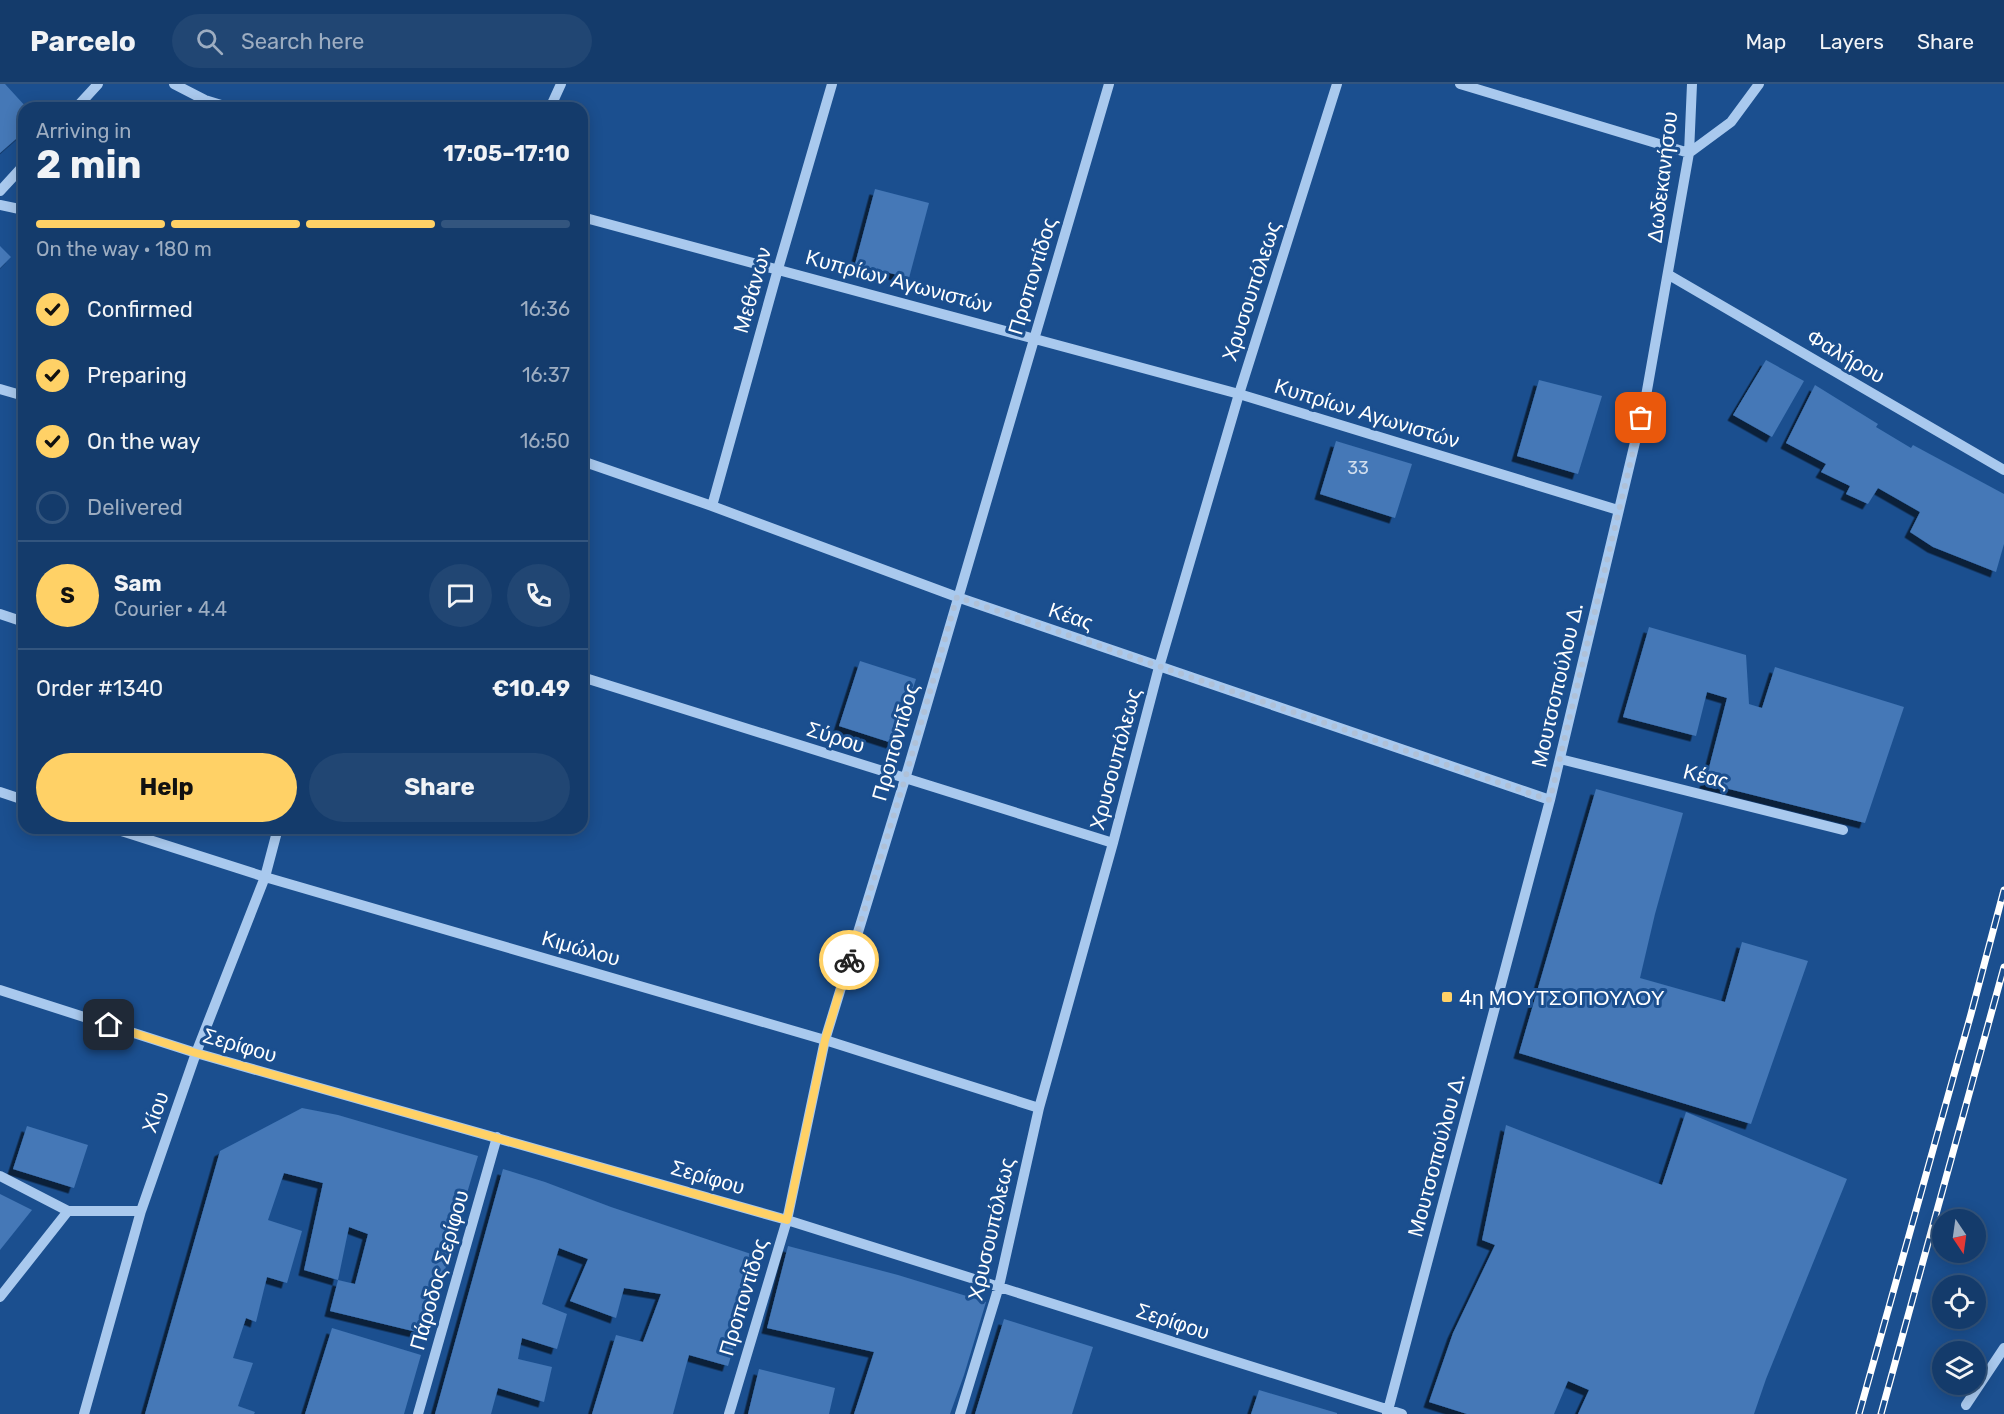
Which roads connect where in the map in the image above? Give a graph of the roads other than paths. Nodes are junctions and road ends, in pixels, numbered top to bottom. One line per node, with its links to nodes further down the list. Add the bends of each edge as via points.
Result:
1 (98, 84): 10 (street)
2 (174, 84): 11 (street)
3 (561, 84): 12 (street)
4 (832, 84): 19 (street, Μεθάνων)
5 (1109, 84): 21 (street, Προποντίδος)
6 (1337, 84): 24 (street, Χρυσουπόλεως)
7 (1460, 84): 13 (street)
8 (1692, 84): 13 (street, Δωδεκανήσου)
9 (1759, 84): 13 (street, via 1731,122)
10 (82, 102)
11 (212, 102)
12 (553, 102)
13 (1689, 153): 20 (street, Δωδεκανήσου)
14 (18, 172): 15 (street)
15 (0, 191)
16 (0, 205): 17 (street)
17 (18, 209)
18 (588, 219): 19 (street, Κυπρίων Αγωνιστών)
19 (778, 269): 21 (street, Κυπρίων Αγωνιστών); 27 (street, Μεθάνων)
20 (1669, 274): 26 (street, Φαλήρου); 28 (street, Μουτσοπούλου Δ., via 1646,396)
21 (1033, 339): 24 (street, Κυπρίων Αγωνιστών); 29 (street, Προποντίδος)
22 (0, 389): 23 (street)
23 (18, 394)
24 (1239, 394): 28 (street, Κυπρίων Αγωνιστών); 32 (street, Χρυσουπόλεως)
25 (588, 463): 27 (street, Κέας)
26 (2004, 470)
27 (712, 506): 29 (street, Κέας)
28 (1618, 510): 34 (street, Μουτσοπούλου Δ.)
29 (957, 597): 32 (street, Κέας); 35 (street, Προποντίδος)
30 (0, 614): 31 (street)
31 (18, 620)
32 (1159, 667): 38 (street, Κέας); 42 (street, Χρυσουπόλεως)
33 (588, 679): 35 (street, Σύρου)
34 (1560, 759): 38 (street, Μουτσοπούλου Δ.); 39 (street, Κέας)
35 (905, 779): 42 (street, Σύρου); 45 (street, Προποντίδος)
36 (0, 792): 37 (street)
37 (18, 798)
38 (1550, 800): 57 (street, Μουτσοπούλου Δ.)
39 (1843, 830)
40 (131, 834): 43 (street, Κιμώλου)
41 (276, 834): 43 (street, Χίου)
42 (1113, 843): 47 (street, Χρυσουπόλεως)
43 (265, 877): 45 (street, Κιμώλου); 46 (street, Χίου)
44 (0, 990): 46 (street, Σερίφου)
45 (825, 1040): 47 (street, Κιμώλου); 52 (street, Προποντίδος)
46 (196, 1053): 48 (street, Σερίφου); 51 (street, Χίου)
47 (1038, 1108): 53 (street, Χρυσουπόλεως)
48 (497, 1137): 52 (street, Σερίφου); 59 (street, Πάροδος Σερίφου)
49 (0, 1176): 50 (street)
50 (68, 1211): 51 (street); 54 (street)
51 (141, 1211): 58 (street, Χίου)
52 (787, 1220): 53 (street, Σερίφου); 60 (street, Προποντίδος)
53 (999, 1286): 57 (street, Σερίφου); 61 (street, Χρυσουπόλεως)
54 (0, 1297)
55 (2004, 1348): 56 (street)
56 (1966, 1405)
57 (1387, 1412): 62 (street, Σερίφου)
58 (84, 1414)
59 (417, 1414)
60 (729, 1414)
61 (960, 1414)
62 (1402, 1414)

